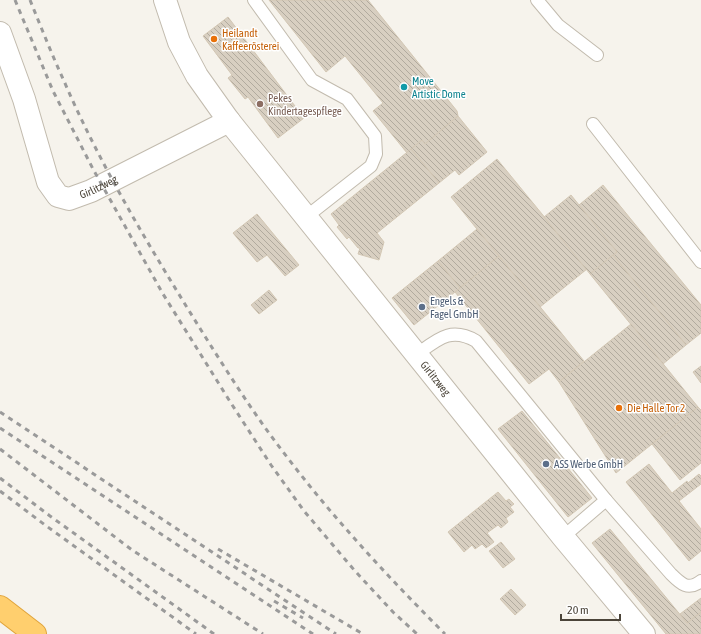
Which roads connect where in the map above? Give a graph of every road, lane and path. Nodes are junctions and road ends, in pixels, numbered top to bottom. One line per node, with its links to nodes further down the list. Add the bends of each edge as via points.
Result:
1 (165, 0): 6 (street, Girlitzweg, via 179,42 197,76)
2 (254, 0): 8 (lane, via 312,80 347,99 375,136 376,154 371,166)
3 (537, 0): 5 (lane, via 558,25)
4 (0, 33): 6 (street, Girlitzweg, via 24,99 48,182 58,196 69,199 91,191)
5 (597, 54)
6 (229, 121): 8 (street, Girlitzweg)
7 (593, 124): 9 (lane)
8 (306, 217): 10 (street, Girlitzweg)
9 (701, 262)
10 (416, 355): 11 (lane, via 439,339 453,334 466,335 476,341); 12 (street, Girlitzweg)
11 (606, 500): 12 (lane); 13 (lane, via 683,585 690,586)
12 (563, 537): 17 (street, Girlitzweg)
13 (701, 581)
14 (0, 607): 16 (highway)
15 (0, 623): 16 (highway)
16 (34, 634)
17 (644, 634)

